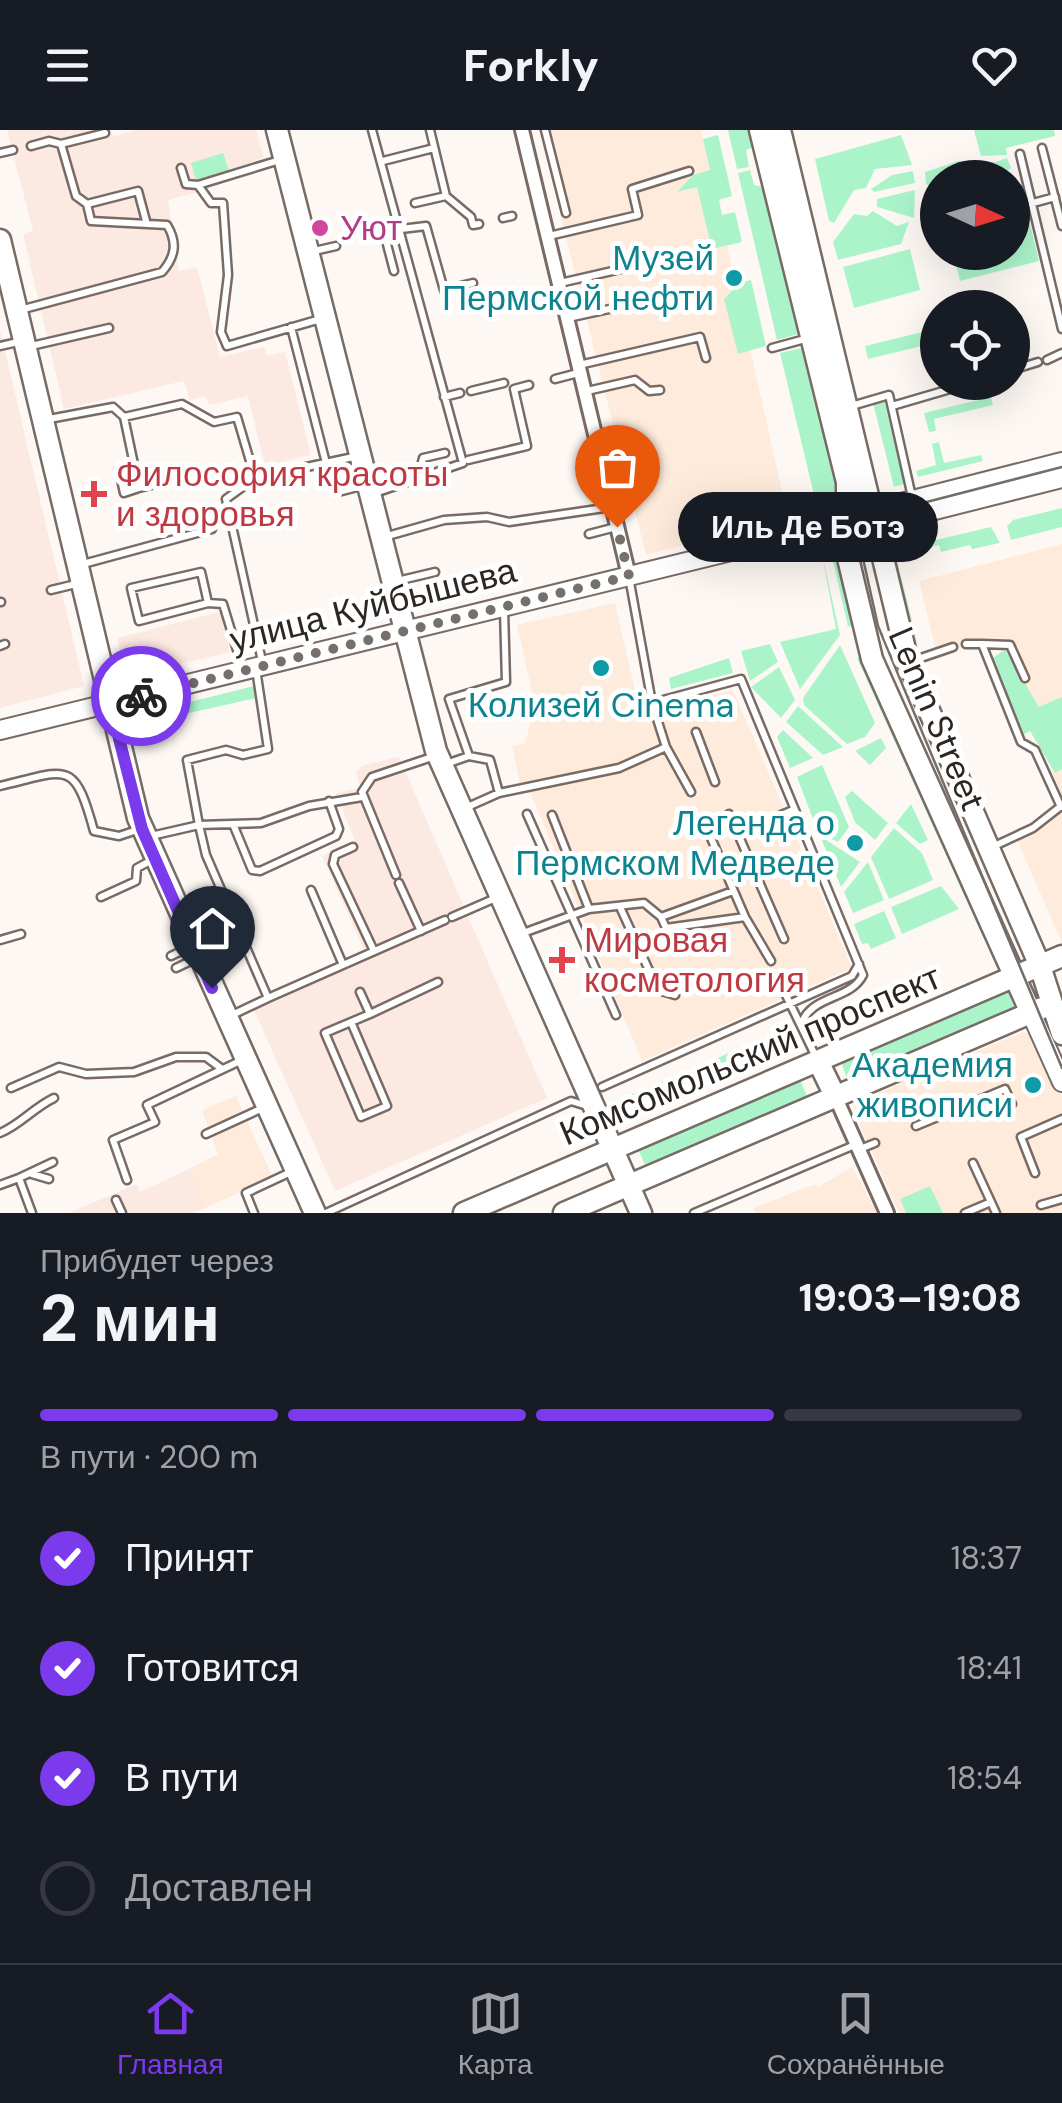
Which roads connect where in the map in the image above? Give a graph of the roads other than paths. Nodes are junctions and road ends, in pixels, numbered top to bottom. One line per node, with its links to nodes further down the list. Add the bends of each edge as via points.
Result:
1 (277, 130): 16 (main road)
2 (372, 130): 17 (lane)
3 (430, 130): 11 (lane)
4 (522, 130): 31 (street)
5 (545, 130): 26 (lane)
6 (760, 130): 47 (main road, Lenin Street)
7 (780, 130): 65 (main road, Lenin Street)
8 (105, 134): 9 (lane)
9 (61, 144): 10 (lane); 24 (lane, via 76,196)
10 (31, 146)
11 (434, 148): 17 (lane); 21 (lane)
12 (1042, 148): 22 (lane)
13 (13, 150): 14 (lane)
14 (0, 154)
15 (1020, 154): 23 (lane)
16 (284, 159): 20 (lane); 35 (main road)
17 (383, 160): 30 (lane)
18 (180, 168): 20 (lane, via 186,184)
19 (689, 171): 31 (lane, via 632,190 638,215)
20 (198, 185): 44 (lane, via 211,203 223,202 228,276 221,332 227,346)
21 (446, 196): 25 (lane); 28 (lane)
22 (1055, 197): 23 (lane); 29 (lane)
23 (1032, 203): 46 (lane)
24 (86, 204): 27 (lane, via 91,221); 27 (lane, via 138,191)
25 (415, 204)
26 (566, 213)
27 (146, 221): 41 (lane, via 171,232 172,260 162,272)
28 (479, 224)
29 (1062, 226)
30 (401, 230): 38 (lane, via 426,226 444,290); 62 (lane)
31 (547, 236): 39 (street)
32 (368, 238): 37 (lane, via 384,233)
33 (0, 240): 41 (main road)
34 (336, 246): 35 (lane)
35 (308, 253): 42 (main road)
36 (669, 258): 39 (lane)
37 (394, 272)
38 (473, 282)
39 (558, 284): 43 (street)
40 (678, 294): 43 (lane)
41 (17, 310): 48 (main road)
42 (325, 318): 44 (lane); 69 (main road)
43 (567, 319): 54 (street)
44 (291, 327): 71 (lane)
45 (109, 328): 48 (lane)
46 (1062, 329)
47 (812, 338): 50 (lane); 83 (main road, Lenin Street, via 846,482)
48 (25, 344): 49 (lane); 67 (main road)
49 (0, 346)
50 (772, 348)
51 (1062, 353): 53 (lane)
52 (706, 358): 54 (lane, via 700,338)
53 (1030, 365)
54 (579, 369): 55 (lane); 60 (street)
55 (555, 378)
56 (504, 383): 59 (lane)
57 (529, 385): 70 (lane, via 514,389 527,446)
58 (660, 390): 60 (lane, via 649,391 635,380)
59 (471, 391)
60 (584, 392): 82 (street)
61 (460, 393): 62 (lane)
62 (444, 397): 77 (lane, via 462,462)
63 (920, 398): 64 (lane)
64 (892, 406): 65 (lane, via 890,395); 81 (lane)
65 (847, 407): 83 (main road, Lenin Street)
66 (124, 417): 67 (lane, via 112,407); 75 (lane, via 182,404 214,422 237,417); 78 (lane)
67 (44, 420): 89 (main road)
68 (445, 453): 77 (lane, via 422,458)
69 (359, 456): 71 (lane); 79 (main road)
70 (468, 460)
71 (326, 462): 75 (lane)
72 (1062, 462): 81 (main road, улица Куйбышева)
73 (118, 470): 78 (lane, via 124,492)
74 (180, 478): 78 (lane)
75 (255, 478): 100 (lane, via 229,494 226,507)
76 (1062, 478): 83 (main road, улица Куйбышева)
77 (418, 479): 79 (lane)
78 (139, 488)
79 (368, 490): 80 (lane); 87 (main road)
80 (342, 491)
81 (912, 497): 83 (main road, улица Куйбышева)
82 (612, 507): 84 (street); 87 (lane, via 509,522 487,516 444,520)
83 (869, 524): 90 (main road, улица Куйбышева); 99 (main road, Lenin Street); 157 (main road, Lenin Street, via 848,560 872,659)
84 (617, 527): 86 (lane); 90 (street)
85 (212, 528): 89 (lane, via 114,552)
86 (589, 534)
87 (380, 538): 91 (main road)
88 (434, 572): 91 (lane)
89 (80, 574): 92 (lane); 103 (main road)
90 (629, 576): 94 (main road, улица Куйбышева); 104 (lane)
91 (391, 583): 95 (main road)
92 (51, 590)
93 (208, 603): 93 (lane, via 139,621 131,588 201,572); 100 (lane, via 228,609)
94 (503, 606): 95 (main road, улица Куйбышева); 109 (lane, via 506,682 449,698)
95 (404, 630): 100 (main road, улица Куйбышева); 110 (main road)
96 (966, 644): 97 (lane)
97 (982, 644): 101 (lane, via 1010,645); 117 (lane, via 1021,742 1036,750)
98 (954, 647): 99 (lane)
99 (908, 662): 131 (main road, Lenin Street)
100 (254, 668): 103 (main road, улица Куйбышева); 126 (lane, via 268,749 187,760)
101 (1024, 678)
102 (686, 694): 104 (lane); 105 (lane); 119 (lane, via 741,679)
103 (110, 703): 106 (main road, улица Куйбышева); 128 (main road)
104 (652, 703): 108 (lane)
105 (689, 707)
106 (0, 730)
107 (696, 732): 111 (lane)
108 (666, 746): 113 (lane); 114 (lane, via 619,768)
109 (469, 756): 110 (lane); 114 (lane, via 490,760)
110 (440, 760): 115 (lane, via 372,777); 118 (main road)
111 (716, 782)
112 (0, 786): 128 (lane, via 71,775 82,786 94,831)
113 (691, 792)
114 (498, 793): 118 (lane)
115 (362, 797): 116 (lane); 142 (lane)
116 (329, 802): 124 (lane, via 262,823); 124 (lane, via 339,833 260,871 252,870)
117 (1061, 806): 131 (lane)
118 (460, 810): 135 (main road)
119 (793, 810): 123 (lane); 153 (lane)
120 (527, 814): 139 (lane)
121 (729, 814): 129 (lane)
122 (552, 815): 138 (lane)
123 (781, 815)
124 (233, 824): 126 (lane)
125 (705, 824): 134 (lane)
126 (199, 825): 128 (lane); 162 (lane)
127 (754, 827): 129 (lane)
128 (143, 833): 132 (main road)
129 (738, 834): 145 (lane)
130 (353, 847): 147 (lane, via 336,855 334,864)
131 (988, 849): 154 (main road, Lenin Street)
132 (154, 859): 136 (lane, via 137,868 136,881); 148 (main road)
133 (311, 890): 152 (lane)
134 (733, 891): 140 (lane); 141 (lane)
135 (499, 896): 142 (lane); 144 (main road)
136 (101, 897)
137 (620, 908): 138 (lane); 140 (lane, via 644,903); 161 (lane, via 658,990)
138 (589, 909): 139 (lane)
139 (570, 915): 144 (lane); 167 (lane)
140 (661, 917): 141 (lane, via 666,928)
141 (745, 917): 151 (lane)
142 (421, 931): 147 (lane)
143 (21, 934): 146 (lane)
144 (517, 936): 188 (main road)
145 (784, 938)
146 (0, 940)
147 (374, 951): 152 (lane)
148 (196, 952): 149 (lane); 155 (lane); 168 (main road)
149 (171, 956)
150 (1062, 956): 154 (main road, Комсомольский проспект)
151 (770, 961)
152 (345, 964): 156 (lane); 162 (lane)
153 (859, 964): 164 (lane, via 852,976); 170 (lane, via 864,976 858,987 811,1006)
154 (1040, 966): 157 (main road, Комсомольский проспект); 163 (main road, Lenin Street)
155 (176, 968)
156 (352, 971)
157 (1017, 976): 165 (main road, Lenin Street); 173 (main road, Комсомольский проспект)
158 (438, 982): 166 (lane)
159 (782, 987): 164 (lane)
160 (360, 992): 166 (lane)
161 (676, 996)
162 (268, 998): 168 (lane)
163 (1057, 1001): 165 (main road, Комсомольский проспект); 171 (main road, Lenin Street)
164 (788, 1004): 170 (lane); 176 (lane)
165 (1032, 1013): 175 (main road, Lenin Street); 179 (main road, Комсомольский проспект)
166 (370, 1014): 169 (lane)
167 (616, 1016)
168 (226, 1018): 172 (main road)
169 (351, 1022): 169 (lane, via 325,1032 361,1117 387,1106)
170 (801, 1026): 173 (lane)
171 (1062, 1034)
172 (244, 1059): 174 (lane); 181 (main road)
173 (818, 1061): 179 (main road); 188 (main road, Комсомольский проспект)
174 (222, 1070): 177 (lane, via 206,1057 176,1057 134,1072 86,1074 59,1067); 196 (lane, via 147,1105 154,1122 113,1140)
175 (1062, 1082)
176 (602, 1087)
177 (11, 1088)
178 (54, 1098): 184 (lane)
179 (836, 1098): 187 (street); 198 (main road, Комсомольский проспект)
180 (1012, 1104): 183 (lane, via 1005,1088)
181 (266, 1107): 185 (lane); 191 (main road)
182 (1062, 1119): 193 (lane, via 1021,1138)
183 (916, 1126)
184 (0, 1133)
185 (206, 1134)
186 (875, 1143): 187 (lane)
187 (858, 1147): 203 (lane); 213 (street)
188 (612, 1149): 198 (main road); 208 (lane, via 586,1106 572,1102); 209 (main road, Комсомольский проспект)
189 (53, 1162): 192 (lane)
190 (974, 1163): 201 (lane)
191 (295, 1170): 206 (lane, via 246,1193); 207 (main road)
192 (31, 1173): 194 (lane); 195 (lane)
193 (1035, 1173)
194 (19, 1178): 197 (lane); 204 (lane)
195 (49, 1179)
196 (127, 1180)
197 (0, 1185)
198 (629, 1186): 210 (main road, Комсомольский проспект); 211 (main road)
199 (1062, 1199): 202 (lane)
200 (116, 1200): 205 (lane)
201 (991, 1202): 214 (lane); 215 (lane)
202 (1041, 1205)
203 (711, 1210): 212 (lane)
204 (32, 1213)
205 (122, 1213)
206 (254, 1213)
207 (315, 1213)
208 (326, 1213)
209 (464, 1213)
210 (564, 1213)
211 (641, 1213)
212 (694, 1213)
213 (887, 1213)
214 (965, 1213)
215 (996, 1213)

